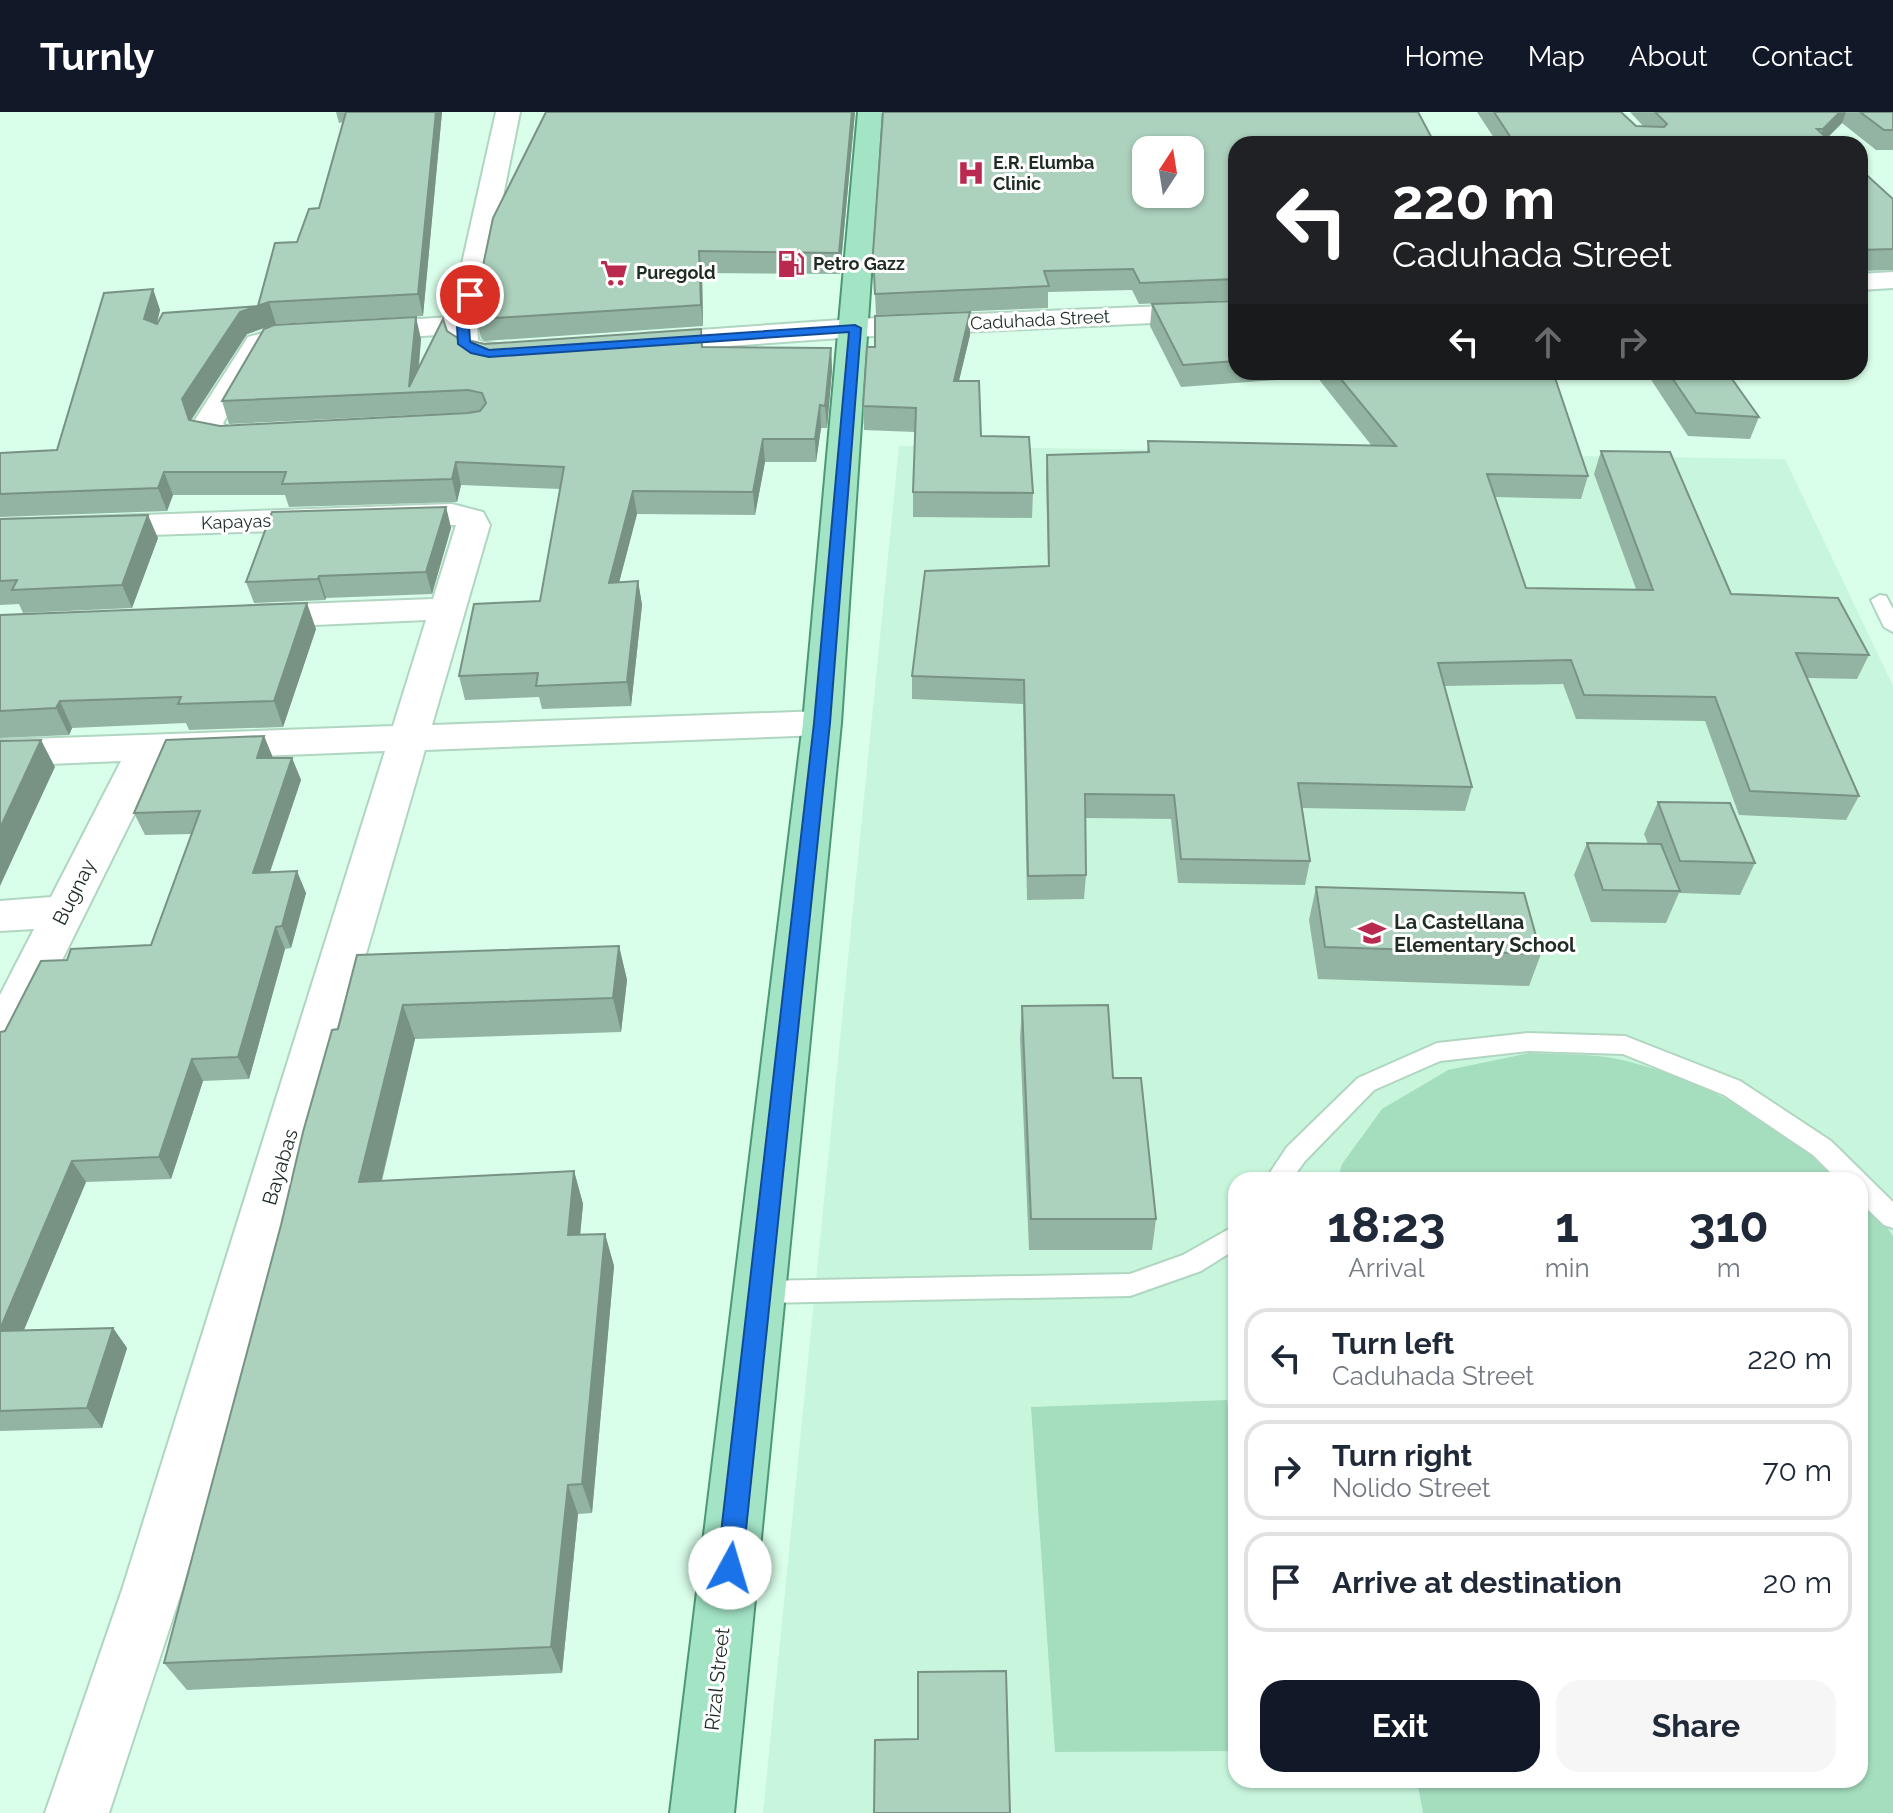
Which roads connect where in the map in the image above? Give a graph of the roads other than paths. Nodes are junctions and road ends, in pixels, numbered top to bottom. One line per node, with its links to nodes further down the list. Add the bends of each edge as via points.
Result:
1 (870, 112): 7 (main road, Rizal Street)
2 (508, 114): 3 (street); 8 (street)
3 (538, 115)
4 (1893, 280): 5 (street)
5 (1868, 282)
6 (1228, 311): 7 (street, Caduhada Street)
7 (855, 328): 9 (street, Caduhada Street); 18 (main road, Rizal Street)
8 (464, 334): 10 (street, via 475,351); 11 (street, via 301,333 258,343 208,423 209,433)
9 (617, 345)
10 (537, 350)
11 (289, 433)
12 (471, 519): 13 (street, Kapayas, via 452,514); 15 (street, Bayabas)
13 (0, 530)
14 (1880, 600): 17 (lane)
15 (448, 609): 16 (street); 19 (street, Bayabas)
16 (216, 619)
17 (1893, 627)
18 (822, 723): 19 (street); 30 (main road, Rizal Street)
19 (410, 736): 20 (street); 31 (street, Bayabas, via 152,1590)
20 (148, 746): 21 (street); 22 (street, Bugnay)
21 (0, 753)
22 (64, 911): 23 (street); 24 (street, Bugnay)
23 (0, 916)
24 (0, 1039)
25 (1283, 1172): 26 (lane, via 1366,1084 1437,1052 1529,1042 1625,1045 1732,1088 1822,1148)
26 (1846, 1172)
27 (1868, 1194): 28 (lane)
28 (1893, 1218)
29 (1228, 1241): 30 (lane, via 1192,1263 1130,1285)
30 (760, 1292): 32 (main road, Rizal Street)
31 (77, 1813)
32 (702, 1813)

